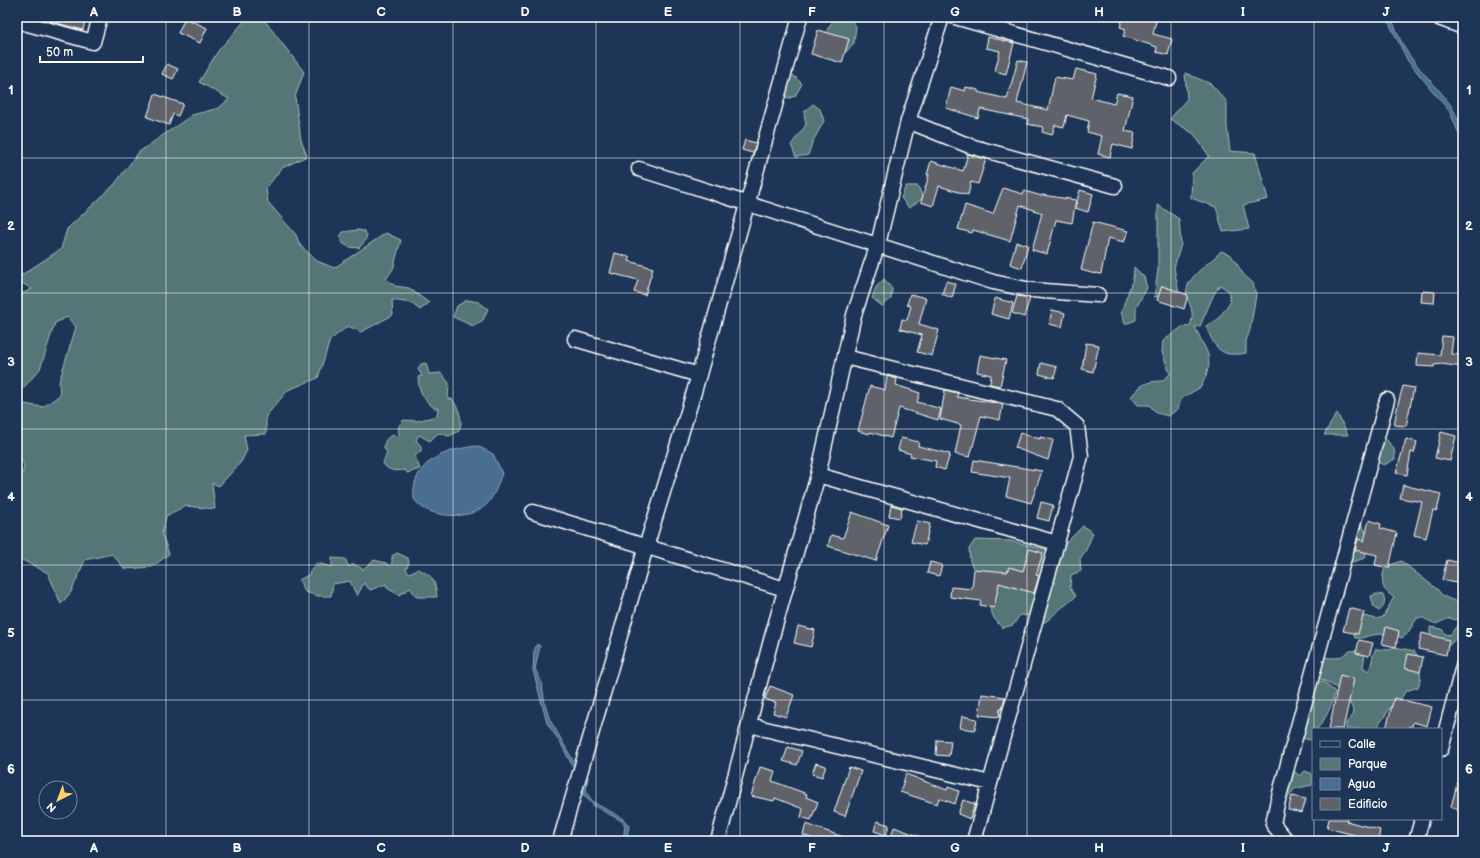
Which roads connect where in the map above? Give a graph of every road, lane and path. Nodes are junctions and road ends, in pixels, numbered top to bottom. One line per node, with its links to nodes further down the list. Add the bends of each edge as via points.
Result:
1 (100, 17): 6 (street, via 92,42)
2 (800, 17): 12 (street)
3 (942, 17): 9 (street)
4 (955, 17): 8 (street)
5 (1436, 17): 7 (street)
6 (17, 21)
7 (1463, 27)
8 (1169, 78)
9 (908, 120): 11 (street, via 970,146); 13 (street)
10 (638, 169): 12 (street)
11 (1115, 186)
12 (747, 204): 13 (street); 17 (street)
13 (878, 244): 14 (street, via 993,282 1031,290); 16 (street, via 854,315)
14 (1098, 295)
15 (575, 339): 17 (street)
16 (845, 357): 19 (street); 21 (street, via 1057,409 1077,426 1080,456)
17 (698, 375): 22 (street)
18 (1387, 400): 32 (street, via 1276,804 1273,824)
19 (818, 475): 21 (street); 23 (street)
20 (533, 512): 22 (street)
21 (1056, 543): 27 (street)
22 (646, 547): 23 (street); 29 (street)
23 (785, 589): 25 (street)
24 (1463, 666): 26 (street)
25 (749, 725): 27 (street); 30 (street)
26 (1442, 745)
27 (990, 783): 31 (street)
28 (1422, 820): 33 (street)
29 (560, 841)
30 (718, 841)
31 (974, 841)
32 (1287, 841)
33 (1416, 841)

